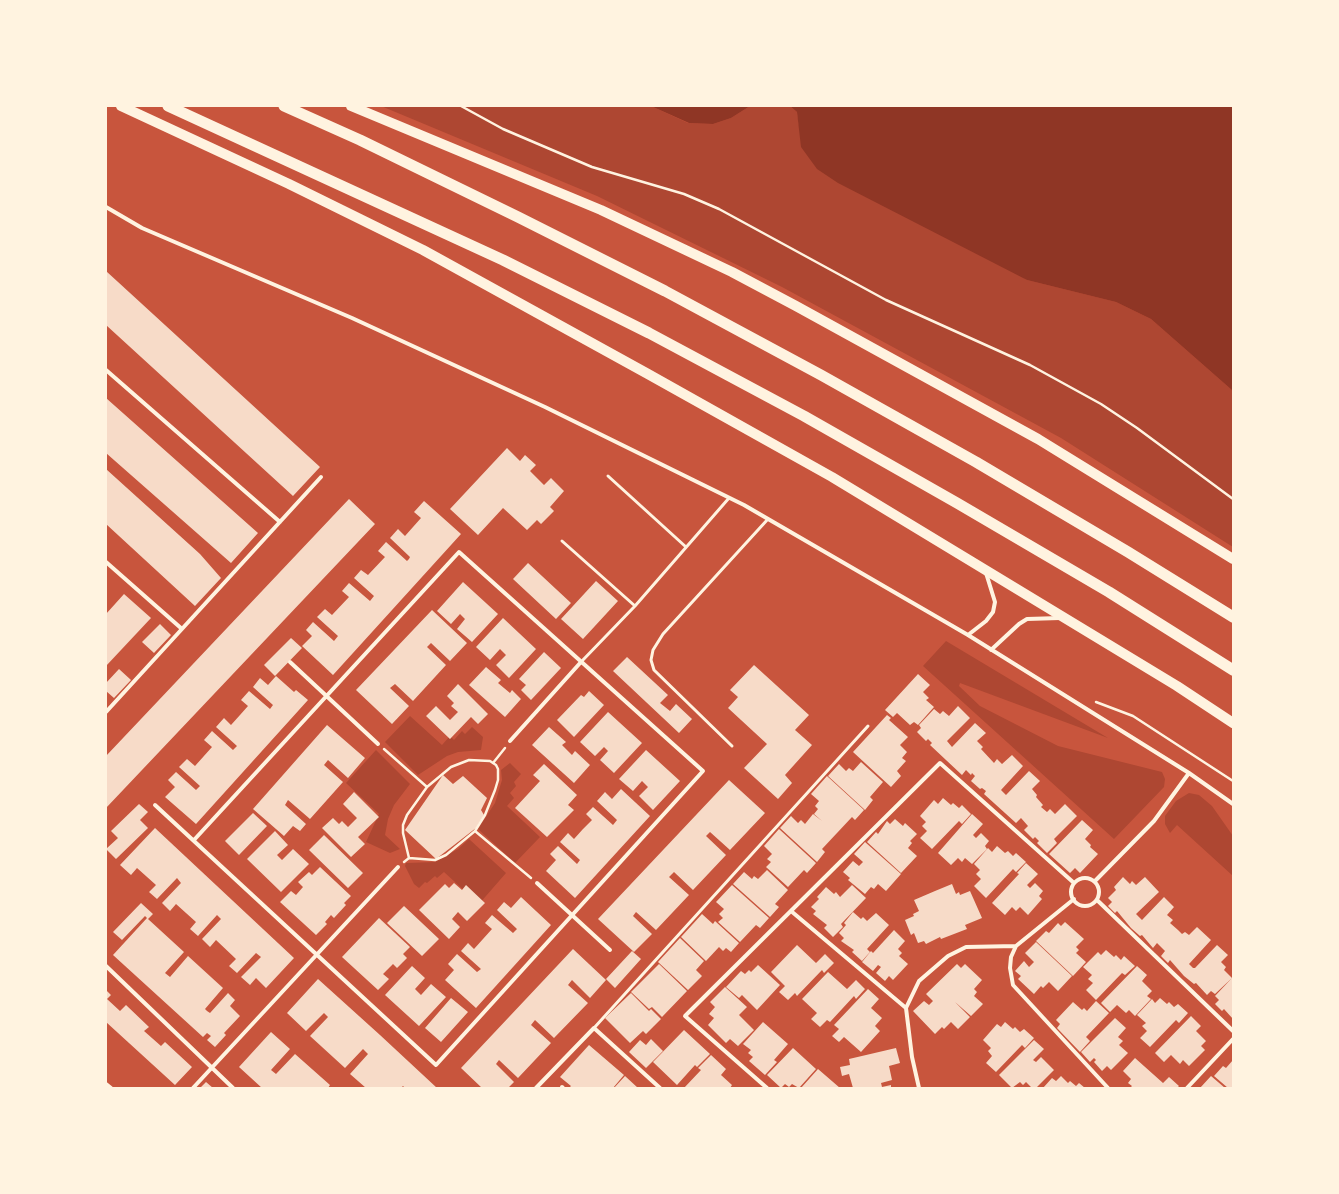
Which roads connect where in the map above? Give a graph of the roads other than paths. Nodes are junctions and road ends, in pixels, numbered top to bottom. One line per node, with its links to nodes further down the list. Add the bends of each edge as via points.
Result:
1 (121, 106): 16 (main road, via 423,250 825,473)
2 (168, 106): 25 (highway, via 503,260 656,337 804,416 957,503 1109,592)
3 (284, 106): 18 (highway, via 526,220 821,375 982,466)
4 (351, 106): 14 (main road, via 601,210 745,279 1038,439)
5 (106, 207): 9 (street, via 142,228 352,318)
6 (106, 370): 11 (street)
7 (608, 476): 13 (lane)
8 (321, 477): 11 (street)
9 (729, 498): 10 (street); 13 (lane)
10 (768, 519): 21 (street); 32 (lane, via 663,634 653,650 651,660 654,670)
11 (280, 522): 20 (street)
12 (562, 541): 17 (lane)
13 (686, 547): 17 (lane)
14 (1233, 559)
15 (106, 562): 20 (street)
16 (984, 569): 19 (main road); 21 (street, via 995,602 993,612)
17 (635, 606): 24 (lane)
18 (1233, 617)
19 (1066, 618): 22 (street, via 1027,619); 28 (main road)
20 (182, 629): 27 (street)
21 (968, 635): 22 (street)
22 (991, 650): 33 (street)
23 (290, 662): 26 (street)
24 (581, 662): 26 (street, via 459,552); 30 (street); 44 (street, via 703,771)
25 (1233, 670)
26 (327, 696): 31 (street); 36 (street)
27 (107, 709)
28 (1233, 723)
29 (868, 726): 50 (lane)
30 (510, 742)
31 (378, 744)
32 (732, 746)
33 (1189, 773): 34 (street); 38 (street, via 1154,821)
34 (1233, 804)
35 (155, 805): 36 (street)
36 (194, 840): 47 (street)
37 (398, 867): 47 (street)
38 (1095, 881): 40 (street, via 1084,878); 42 (street, via 1099,888)
39 (537, 883): 44 (street)
40 (1074, 883): 41 (street, via 1071,891); 43 (street, via 940,764)
41 (1074, 899): 42 (street, via 1076,903 1085,906); 45 (street)
42 (1097, 900): 51 (street)
43 (791, 911): 49 (street); 60 (street, via 685,1016)
44 (572, 915): 46 (street); 47 (street, via 436,1065)
45 (1016, 946): 49 (street, via 966,947 948,956 919,981); 62 (street, via 1010,962 1013,985)
46 (610, 950)
47 (317, 954): 53 (street)
48 (106, 966): 53 (street)
49 (906, 1008): 61 (street)
50 (594, 1028): 58 (street); 59 (street)
51 (1233, 1031)
52 (1233, 1040): 63 (street)
53 (211, 1068): 56 (street); 57 (street)
54 (106, 1084): 55 (street)
55 (111, 1088)
56 (193, 1088)
57 (233, 1088)
58 (536, 1088)
59 (660, 1088)
60 (767, 1088)
61 (919, 1088)
62 (1108, 1088)
63 (1187, 1088)

